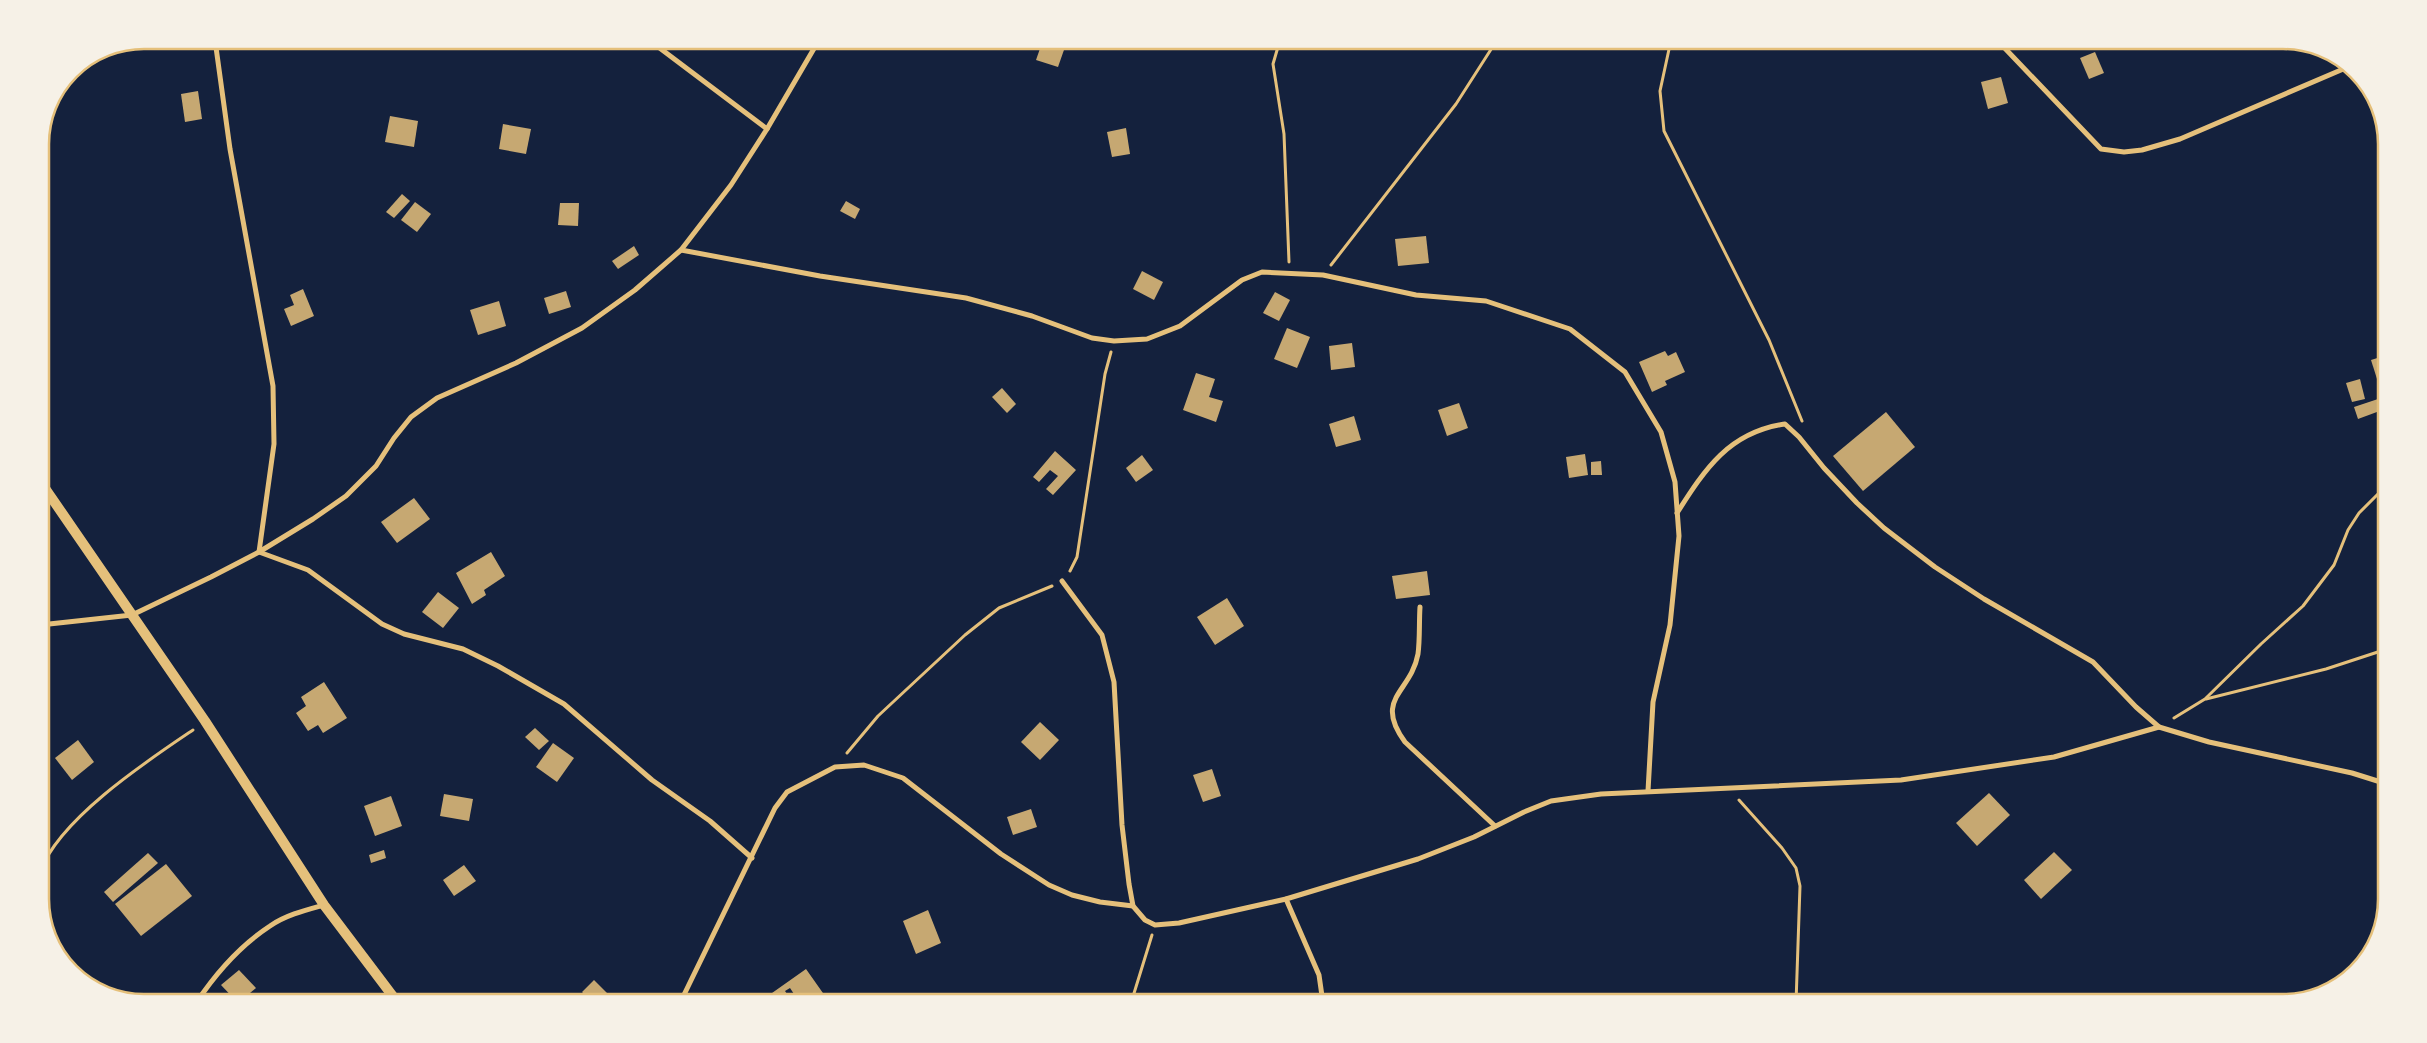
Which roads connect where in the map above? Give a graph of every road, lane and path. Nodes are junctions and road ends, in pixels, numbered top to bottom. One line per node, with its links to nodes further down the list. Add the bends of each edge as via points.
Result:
1 (216, 49): 18 (street, via 230,149 273,386 274,444)
2 (662, 49): 9 (street)
3 (814, 49): 9 (street)
4 (1277, 49): 11 (path, via 1273,64 1284,134)
5 (1491, 49): 12 (path, via 1456,104)
6 (1669, 49): 14 (path, via 1660,91 1664,131 1770,340 1802,417)
7 (2006, 49): 8 (street, via 2101,149 2124,152 2180,139)
8 (2343, 69)
9 (767, 129): 10 (street, via 731,185)
10 (681, 250): 13 (street, via 820,276 966,298 1032,316 1092,338); 18 (street, via 636,290 582,328 516,363 437,398 411,417 376,466 346,496)
11 (1290, 273): 12 (street); 13 (street, via 1262,272 1242,280 1180,326 1147,339)
12 (1323, 275): 17 (street, via 1416,295 1486,301 1570,329 1625,372 1662,432 1674,482)
13 (1114, 341): 19 (path, via 1105,374 1077,556)
14 (1806, 445): 17 (street, via 1785,424 1751,432 1703,471); 26 (street, via 1884,528 1984,599 2093,662 2136,708)
15 (49, 494): 21 (main road)
16 (2378, 494): 24 (path, via 2348,530 2334,566 2303,606)
17 (1677, 514): 30 (street, via 1679,536 1670,625 1653,702)
18 (259, 552): 21 (street); 33 (street, via 308,570 382,624 404,634 463,650 506,670 564,704 652,780 710,821)
19 (1062, 581): 27 (path, via 999,608 965,635 878,716); 36 (street, via 1102,635 1114,682 1122,825)
20 (1420, 607): 31 (street, via 1418,655 1393,705 1391,718 1394,727 1404,742)
21 (132, 615): 22 (street); 25 (main road)
22 (49, 624)
23 (2378, 652): 24 (path, via 2326,669)
24 (2205, 699): 26 (path)
25 (205, 722): 32 (path, via 127,775 66,832); 35 (main road)
26 (2159, 727): 28 (street, via 2209,742); 29 (street, via 2054,757 1901,780)
27 (835, 767): 33 (street, via 787,792 775,808); 36 (street, via 864,765 903,778 1001,854 1049,885 1100,902)
28 (2378, 781)
29 (1729, 790): 30 (street); 43 (path, via 1796,868 1800,886)
30 (1648, 791): 31 (street, via 1551,801)
31 (1495, 826): 34 (street, via 1418,859)
32 (49, 856)
33 (752, 858): 40 (street)
34 (1286, 899): 37 (street, via 1172,925); 42 (street, via 1319,976)
35 (324, 905): 38 (street, via 272,925 258,935 236,953); 39 (main road)
36 (1134, 906): 37 (street, via 1145,920)
37 (1154, 925): 41 (path)
38 (203, 994)
39 (391, 994)
40 (684, 994)
41 (1135, 994)
42 (1322, 994)
43 (1796, 994)

